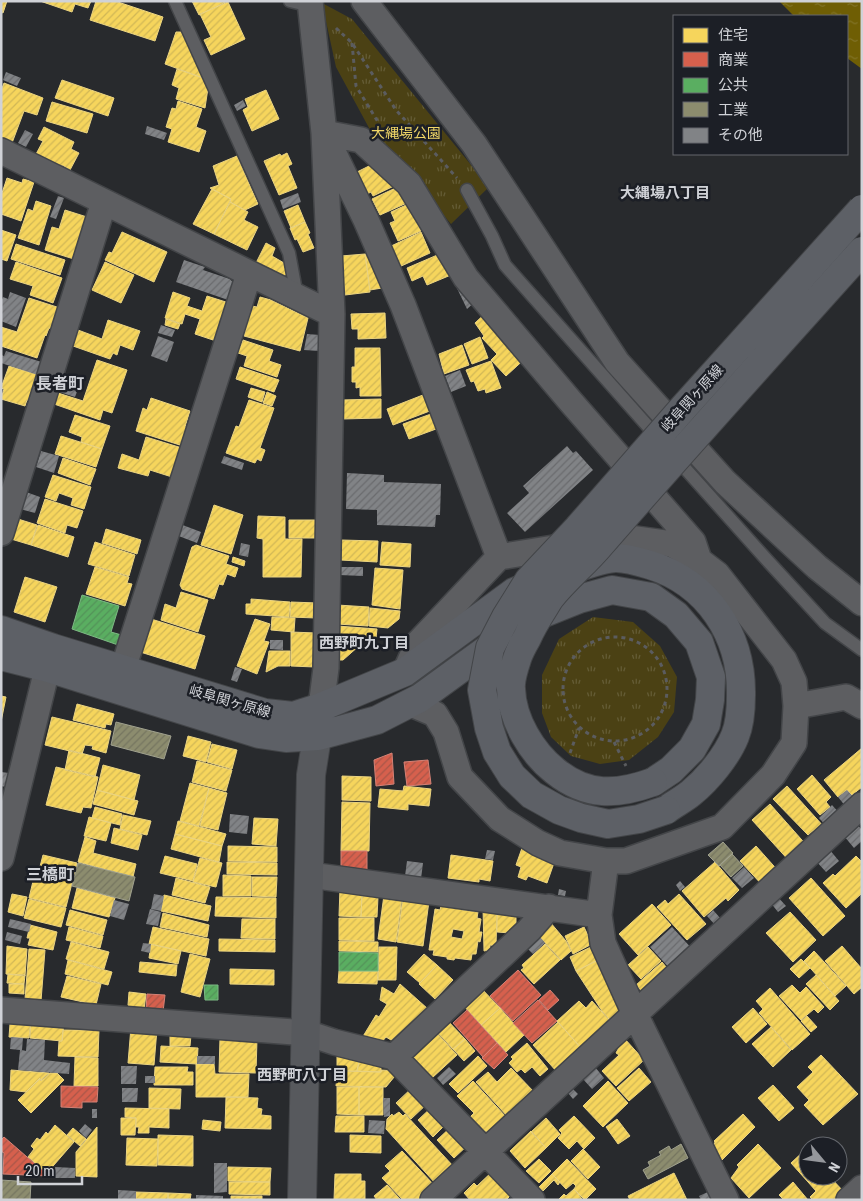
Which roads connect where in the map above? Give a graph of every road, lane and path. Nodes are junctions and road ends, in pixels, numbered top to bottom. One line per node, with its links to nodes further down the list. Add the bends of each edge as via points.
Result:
1 (176, 1): 13 (lane, via 289,254)
2 (364, 1): 18 (street, via 474,144 617,362 725,482 817,567)
3 (304, 3): 4 (path); 6 (street)
4 (352, 43): 5 (path, via 356,86); 8 (path, via 396,110)
5 (380, 127)
6 (324, 133): 14 (street); 16 (street, via 403,306); 17 (street, via 361,140 409,184 466,278 693,542)
7 (1, 151): 9 (street)
8 (467, 190): 20 (lane, via 505,265 527,291 766,560 826,623)
9 (104, 202): 12 (street); 15 (street)
10 (862, 209): 25 (main road, 岐阜関ヶ原線, bridge, via 529,580 506,617 490,648 482,690 489,728 497,752 512,776 532,795 559,810 608,824 666,810 691,793 717,766 735,736 741,707 742,675 736,650 712,605 696,589 663,569 616,558 570,570 514,592)
11 (862, 251): 26 (main road, 岐阜関ヶ原線, bridge, via 551,597 530,630 517,657 511,688 516,716 528,743 546,764 572,783 591,790 630,790 653,782 692,750 706,724 710,700 711,677 699,642 676,615 651,597 612,590 578,599 529,619)
12 (249, 274): 13 (street); 24 (street)
13 (298, 298): 14 (street)
14 (332, 314): 29 (street, via 326,668)
15 (1, 533)
16 (499, 556): 17 (street, via 622,537 672,544); 25 (street, via 418,643)
17 (700, 561): 27 (street, via 716,574 784,660 794,682)
18 (862, 603)
19 (1, 630): 22 (main road, 岐阜関ヶ原線)
20 (862, 650)
21 (1, 656): 22 (main road, 岐阜関ヶ原線)
22 (50, 658): 24 (main road, 岐阜関ヶ原線); 30 (main road, 岐阜関ヶ原線, via 259,734 286,738); 32 (street)
23 (571, 661): 23 (path, via 599,639 618,636 635,640 662,664 667,681 667,699 660,716 648,730 632,739 614,742 590,735 568,713 563,696 564,678)
24 (123, 669): 29 (main road, 岐阜関ヶ原線, via 265,713 293,716)
25 (405, 672): 29 (main road, 岐阜関ヶ原線)
26 (409, 703): 30 (main road, 岐阜関ヶ原線, via 377,720); 33 (street, via 435,714 446,732 460,777 500,819 560,853)
27 (796, 706): 28 (street, via 846,697); 33 (street, via 794,743 774,775 722,827 626,861)
28 (862, 706)
29 (321, 708): 30 (street)
30 (318, 736): 34 (street, via 311,775)
31 (862, 804): 38 (street)
32 (1, 858)
33 (606, 861): 36 (street)
34 (310, 875): 35 (street); 39 (street)
35 (549, 907): 36 (street); 40 (street)
36 (600, 915): 38 (street, via 603,943)
37 (1, 1010): 39 (street)
38 (635, 1014): 41 (street); 46 (street)
39 (307, 1032): 40 (street); 43 (street)
40 (394, 1057): 41 (street)
41 (486, 1151): 44 (street); 45 (street)
42 (862, 1188): 47 (street)
43 (302, 1200)
44 (433, 1200)
45 (532, 1200)
46 (726, 1200)
47 (849, 1200)

